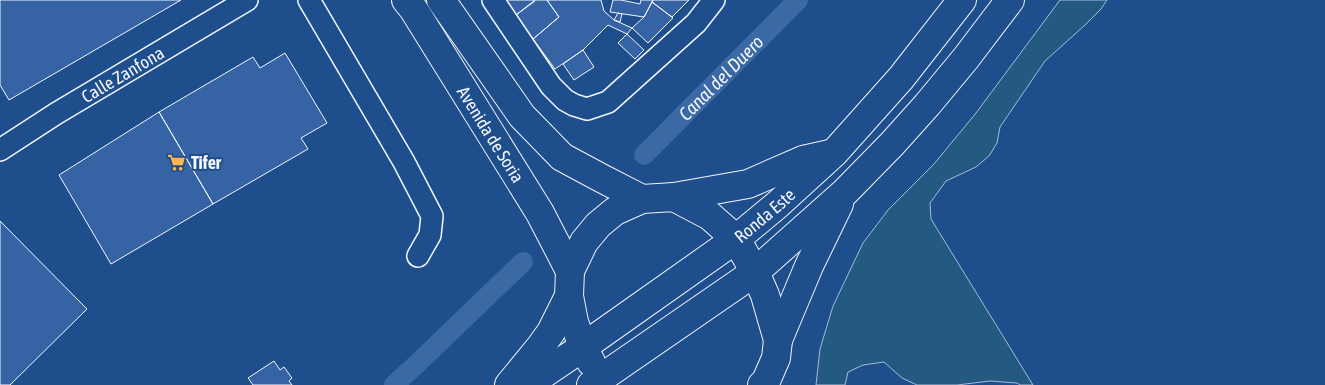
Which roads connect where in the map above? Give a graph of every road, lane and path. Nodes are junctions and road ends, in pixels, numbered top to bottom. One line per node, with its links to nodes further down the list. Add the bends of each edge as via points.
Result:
1 (247, 0): 9 (street, Calle Zanfona, via 56,113)
2 (309, 0): 15 (street, via 432,216 430,235)
3 (406, 0): 17 (main road, Avenida de Soria, via 540,213)
4 (442, 0): 13 (main road, Avenida de Soria, via 522,116 562,157)
5 (493, 0): 6 (street, via 551,86 564,100 587,109 608,102 696,23)
6 (714, 0)
7 (962, 0): 10 (main road, Ronda Este, via 901,78)
8 (1010, 0): 11 (main road, Ronda Este, via 927,104)
9 (0, 150)
10 (834, 153): 12 (main road, via 803,160 748,184); 14 (main road, Ronda Este)
11 (844, 193): 16 (main road, Ronda Este); 18 (main road)
12 (674, 197): 13 (main road); 14 (main road, via 710,216)
13 (642, 199): 17 (main road, via 615,211 598,225 584,242)
14 (736, 239): 16 (main road); 19 (main road, Ronda Este)
15 (418, 256)
16 (755, 272): 18 (main road); 20 (main road, Ronda Este)
17 (570, 283): 19 (main road, Avenida de Soria, via 574,322); 22 (main road, via 551,332)
18 (778, 340): 21 (main road, via 776,358)
19 (583, 347): 20 (main road, Avenida de Soria); 23 (main road, Ronda Este)
20 (599, 383)
21 (765, 384)
22 (510, 385)
23 (527, 385)

